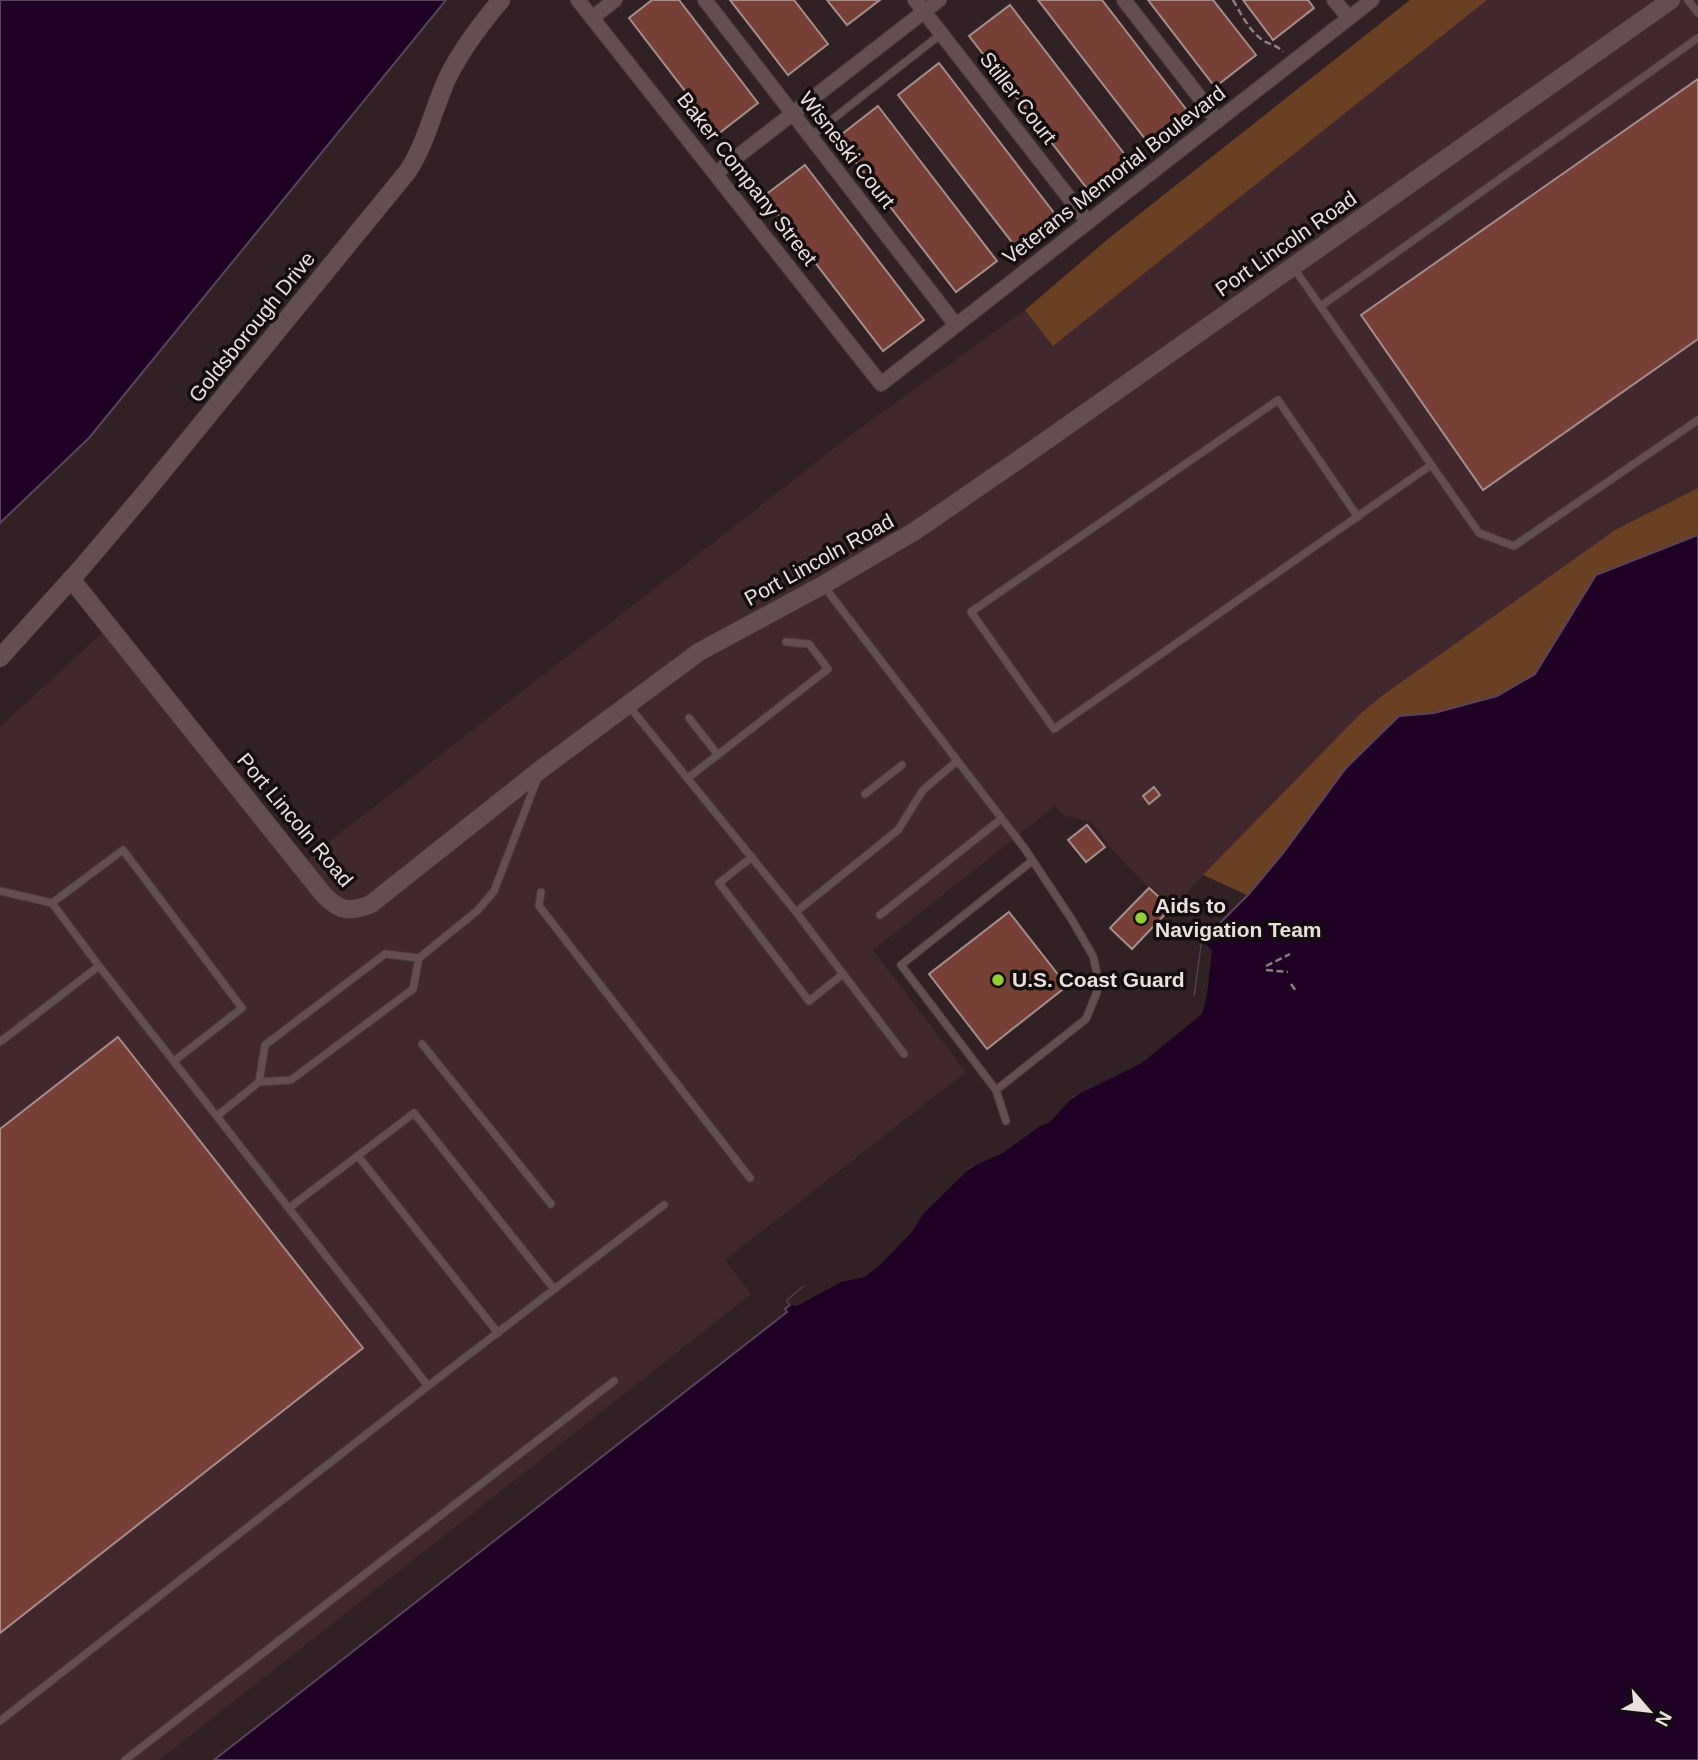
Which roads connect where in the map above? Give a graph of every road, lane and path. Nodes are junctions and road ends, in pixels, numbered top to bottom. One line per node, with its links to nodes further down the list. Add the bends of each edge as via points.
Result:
1 (501, 0): 31 (street, Goldsborough Drive, via 454,66 425,141 408,171)
2 (578, 0): 14 (street, Baker Company Street)
3 (615, 0): 14 (street)
4 (705, 0): 19 (street, Wisneski Court)
5 (939, 0): 12 (street)
6 (1124, 0): 20 (street)
7 (1233, 0): 18 (path, via 1259,36)
8 (1334, 0): 15 (street)
9 (1372, 0): 15 (street, Veterans Memorial Boulevard)
10 (1671, 0): 24 (street, Port Lincoln Road)
11 (1689, 0): 13 (lane)
12 (920, 6): 16 (street, Stiller Court); 19 (street)
13 (1698, 13)
14 (592, 18): 22 (street, Baker Company Street)
15 (1349, 18): 18 (street, Veterans Memorial Boulevard)
16 (942, 34): 21 (lane); 23 (street, Stiller Court)
17 (1698, 38): 25 (lane)
18 (1293, 62): 20 (street, Veterans Memorial Boulevard)
19 (793, 114): 21 (street, Wisneski Court); 22 (street)
20 (1217, 121): 23 (street, Veterans Memorial Boulevard)
21 (810, 137): 26 (street, Wisneski Court)
22 (716, 173): 27 (street, Baker Company Street)
23 (1088, 222): 26 (street, Veterans Memorial Boulevard)
24 (1293, 267): 25 (lane); 32 (street, Port Lincoln Road, via 915,531)
25 (1321, 306): 29 (lane)
26 (956, 326): 27 (street, Veterans Memorial Boulevard)
27 (881, 384)
28 (1698, 421): 29 (lane, via 1514,546 1479,533)
29 (1431, 465): 30 (lane)
30 (1357, 517): 30 (lane, via 1054,729 971,612 1278,400)
31 (71, 579): 34 (street, Goldsborough Drive); 40 (street, Port Lincoln Road, via 323,894 345,910 371,904)
32 (823, 585): 35 (street, Port Lincoln Road, via 699,652); 38 (lane)
33 (786, 642): 37 (lane, via 808,643 828,669)
34 (0, 658)
35 (627, 704): 40 (street, Port Lincoln Road); 41 (lane)
36 (689, 718): 37 (lane)
37 (718, 755): 41 (lane)
38 (957, 761): 43 (lane); 49 (lane, via 923,790 898,830)
39 (902, 765): 42 (lane)
40 (540, 770): 52 (lane, via 494,891 478,910)
41 (688, 778): 44 (lane)
42 (865, 794)
43 (1001, 819): 45 (lane); 50 (lane)
44 (752, 858): 49 (lane); 55 (lane, via 719,883 809,1001)
45 (1032, 861): 63 (lane, via 1093,956 1097,992 1086,1019); 63 (lane, via 901,965)
46 (0, 891): 48 (lane)
47 (541, 892): 67 (lane, via 539,906)
48 (52, 903): 53 (lane); 61 (lane, via 123,850 242,1008)
49 (796, 912): 55 (lane)
50 (880, 915)
51 (1290, 954): 54 (path, via 1266,968)
52 (419, 958): 62 (lane, via 413,989 291,1080); 62 (lane, via 385,954 265,1045)
53 (99, 966): 58 (lane); 61 (lane)
54 (1288, 972)
55 (843, 974): 60 (lane)
56 (1291, 984): 57 (path)
57 (1296, 991)
58 (0, 1042)
59 (422, 1044): 68 (lane)
60 (905, 1054)
61 (174, 1062): 64 (lane)
62 (259, 1082): 64 (lane)
63 (996, 1090): 65 (lane)
64 (216, 1116): 70 (lane)
65 (1006, 1121)
66 (358, 1156): 70 (lane); 71 (lane, via 414,1113); 72 (lane)
67 (750, 1178)
68 (551, 1204)
69 (664, 1205): 71 (lane)
70 (289, 1208): 74 (lane)
71 (554, 1289): 72 (lane)
72 (498, 1333): 74 (lane)
73 (614, 1381): 76 (lane)
74 (428, 1386): 75 (lane)
75 (0, 1721)
76 (125, 1760)

